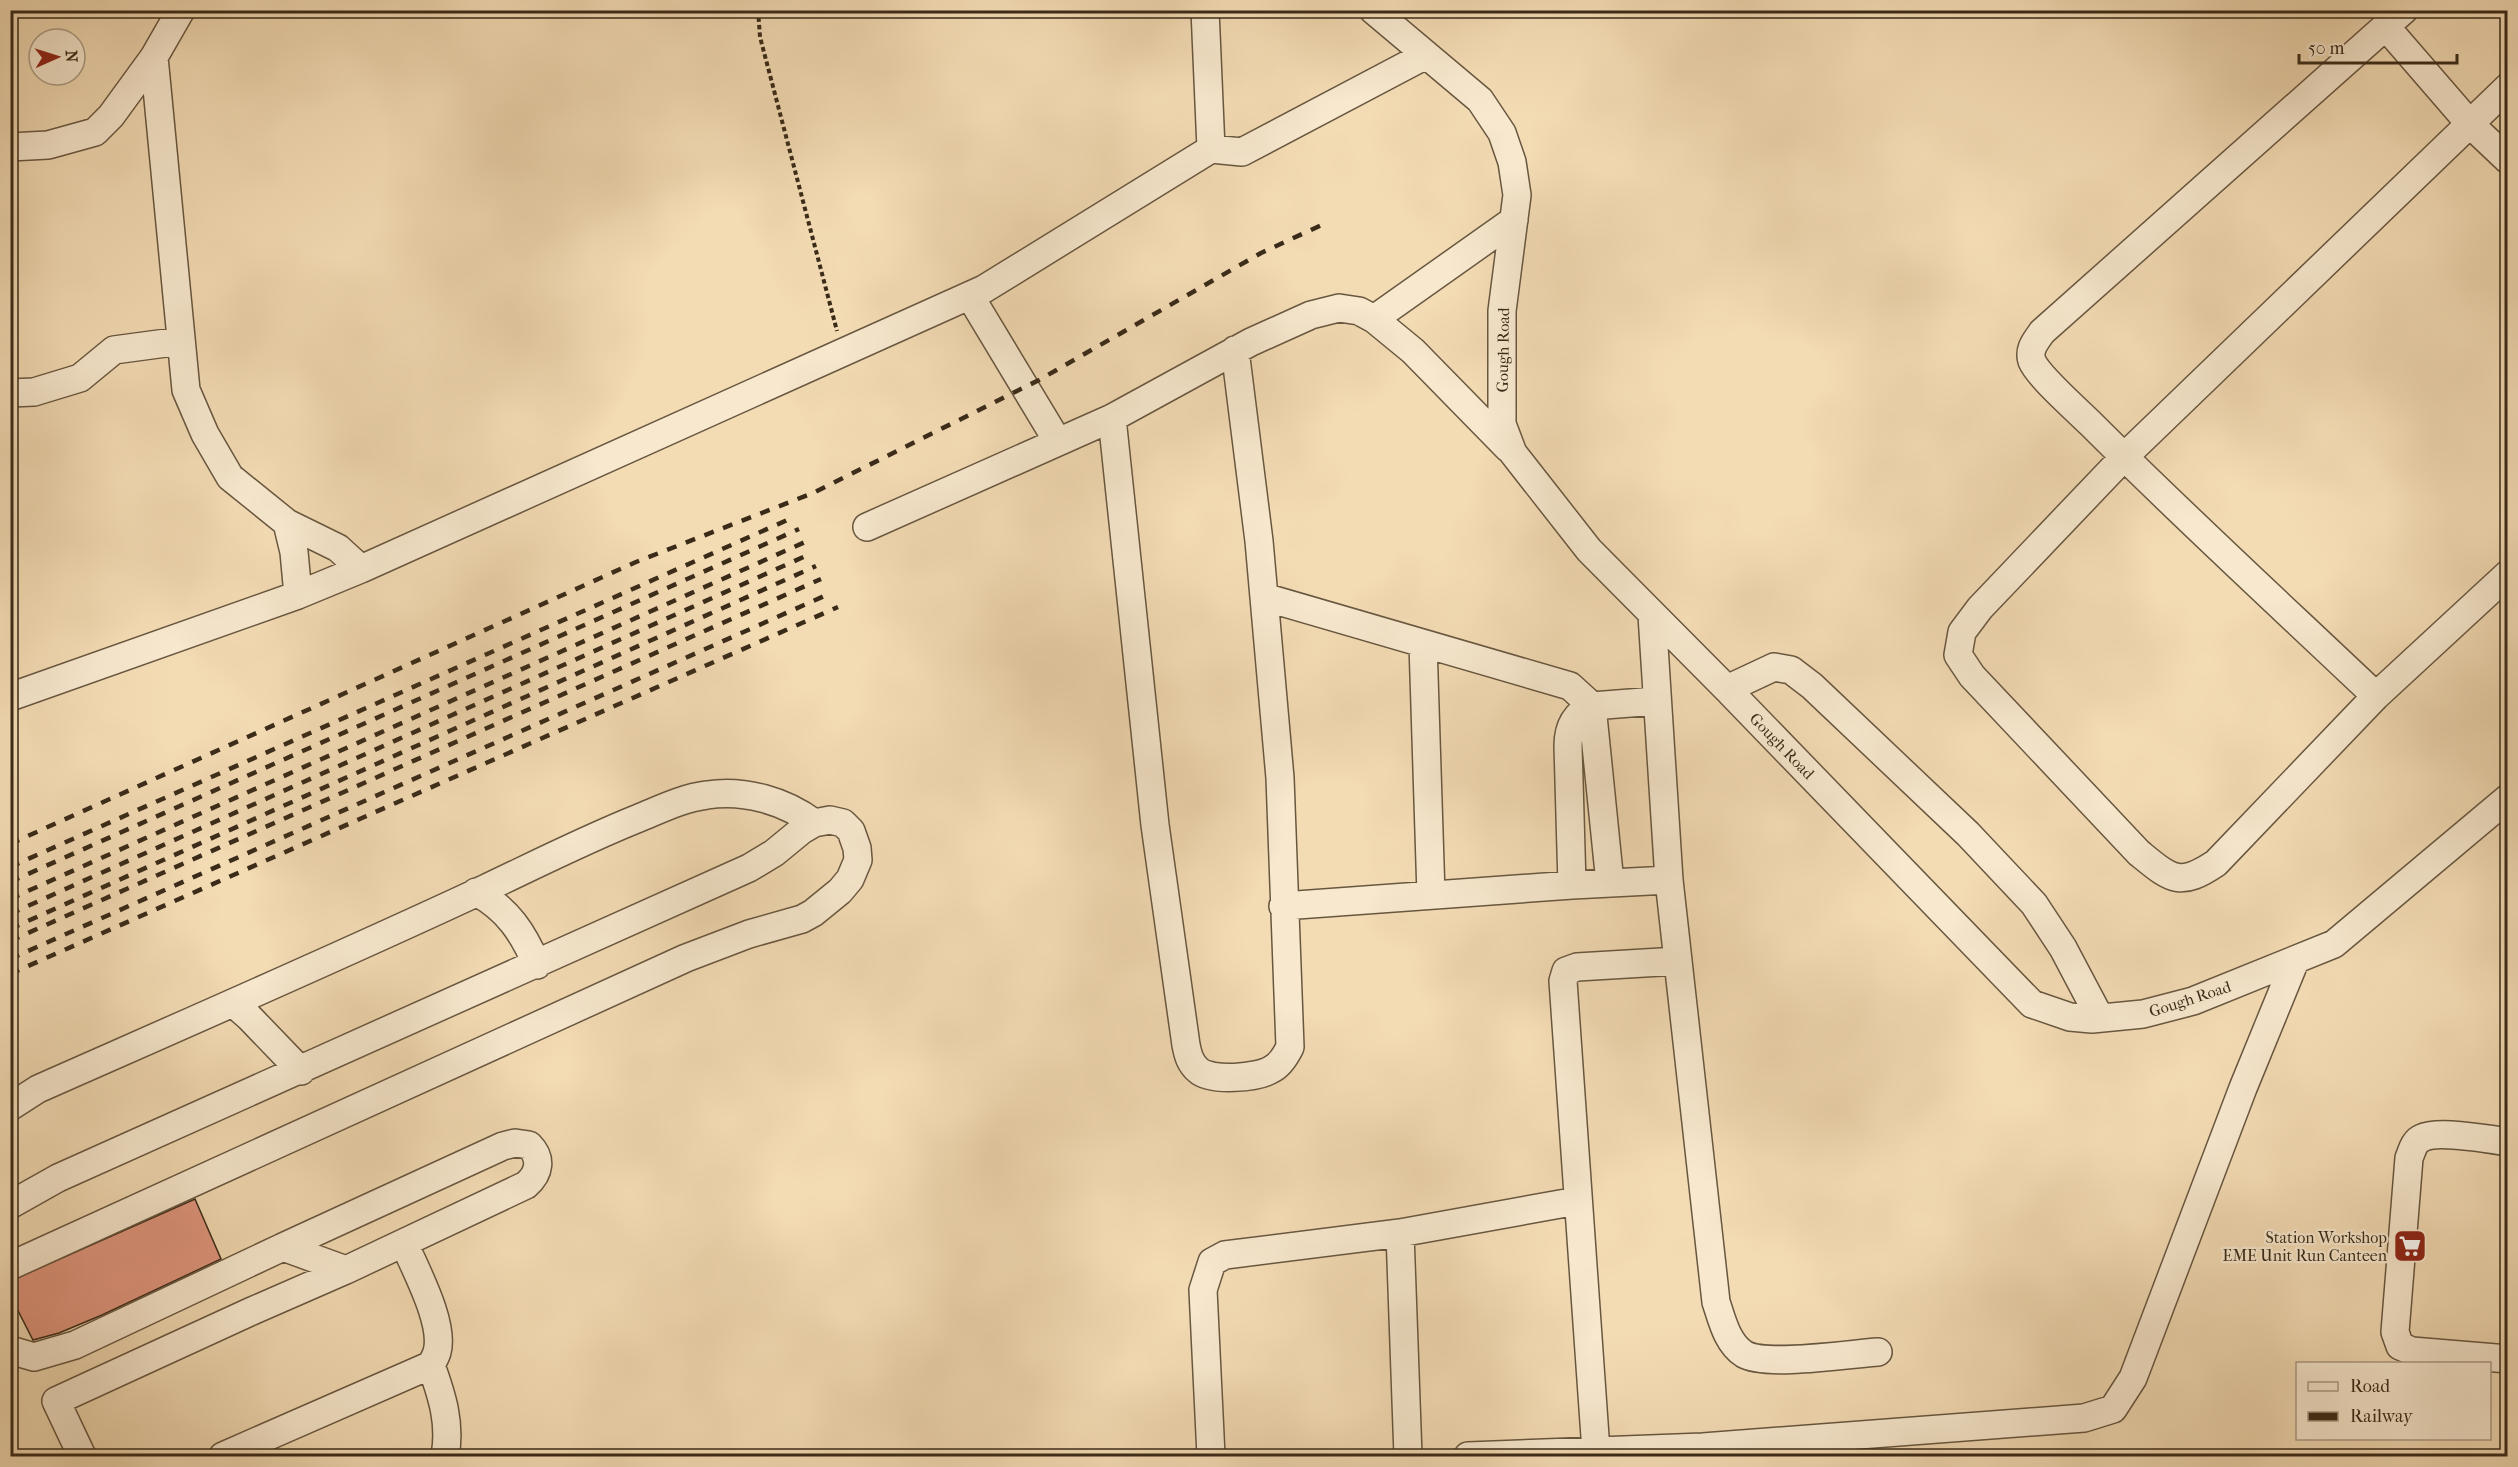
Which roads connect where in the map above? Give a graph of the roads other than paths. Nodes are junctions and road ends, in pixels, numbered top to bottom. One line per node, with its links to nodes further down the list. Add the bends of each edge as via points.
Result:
1 (181, 10): 6 (street)
2 (1205, 10): 10 (street)
3 (1373, 10): 5 (street, Gough Road)
4 (2396, 19): 8 (street); 21 (street, via 2042,332 2031,348 2037,369)
5 (1426, 55): 10 (street, via 1242,152); 12 (street, Gough Road, via 1480,100 1502,132 1517,195)
6 (154, 57): 9 (street, via 95,132 48,145); 15 (street)
7 (2508, 87): 8 (street)
8 (2470, 124): 11 (street); 21 (street)
9 (10, 147)
10 (1211, 149): 13 (street)
11 (2508, 160)
12 (1514, 220): 14 (street); 20 (street, Gough Road, via 1502,311 1502,424)
13 (970, 296): 19 (street); 24 (street)
14 (1374, 319): 16 (street, via 1349,309 1321,312); 20 (street, via 1413,351)
15 (181, 342): 17 (street, via 114,350 80,378 34,392); 22 (street, via 186,390 210,443 230,477)
16 (1235, 350): 18 (street); 27 (street)
17 (10, 393)
18 (1112, 418): 19 (street); 42 (street, via 1155,825 1186,1045 1190,1060 1200,1072 1230,1077 1261,1074 1275,1068 1290,1047)
19 (1058, 442): 23 (street)
20 (1513, 453): 28 (street, Gough Road, via 1589,550)
21 (2124, 457): 31 (street); 31 (street, via 1980,608 1962,633 1958,655 1972,676 2139,853 2164,873 2181,879 2196,876 2216,863)
22 (287, 523): 24 (street, via 338,548); 26 (street)
23 (867, 527)
24 (362, 568): 26 (street)
25 (2508, 574): 31 (street)
26 (298, 595): 32 (street)
27 (1264, 597): 29 (street); 42 (street, via 1280,778)
28 (1652, 615): 30 (street, Gough Road); 33 (street)
29 (1423, 644): 34 (street, via 1561,682); 41 (street)
30 (1727, 689): 47 (street, Gough Road, via 2032,1004 2070,1017); 47 (street, via 1774,666 1791,670 1812,686 1960,827 2034,904 2063,948)
31 (2376, 696)
32 (10, 697)
33 (1656, 700): 34 (street); 37 (street)
34 (1592, 706): 38 (street); 39 (street, via 1573,721 1568,734)
35 (2508, 798): 44 (street, Gough Road, via 2334,944)
36 (814, 823): 40 (street, via 788,806 765,799 709,795 686,800 595,836); 45 (street, via 749,868); 56 (street, via 843,823 851,831 858,860 840,891 802,919 686,958)
37 (1669, 880): 38 (street); 43 (street)
38 (1610, 883): 39 (street)
39 (1572, 885): 41 (street)
40 (476, 892): 45 (street, via 503,909 525,938); 46 (street)
41 (1431, 895): 42 (street)
42 (1283, 906)
43 (1678, 961): 51 (street, via 1577,967 1566,971 1563,994); 59 (street, via 1716,1302 1728,1336 1744,1353 1762,1360)
44 (2295, 961): 47 (street, Gough Road, via 2193,1001 2143,1014); 63 (street, via 2133,1378 2113,1409 2084,1418)
45 (537, 965): 48 (street)
46 (233, 1003): 48 (street); 49 (street, via 38,1089)
47 (2100, 1018)
48 (301, 1071): 52 (street, via 58,1178)
49 (10, 1107)
50 (2508, 1142): 60 (street, via 2453,1136 2423,1137 2416,1143 2409,1158 2394,1332 2400,1346 2412,1351)
51 (1577, 1201): 53 (street); 62 (street)
52 (10, 1205)
53 (1400, 1233): 67 (street, via 1225,1255 1212,1262 1203,1290); 68 (street)
54 (405, 1245): 55 (street, via 526,1185 537,1173 534,1150 523,1143 503,1146); 57 (street); 61 (street, via 438,1333 437,1352)
55 (283, 1247): 57 (street); 58 (street, via 75,1345 33,1357)
56 (10, 1266)
57 (346, 1270): 64 (street, via 56,1401)
58 (10, 1350)
59 (1878, 1352)
60 (2508, 1359)
61 (430, 1365): 65 (street); 66 (street, via 447,1419)
62 (1596, 1451): 63 (street); 69 (street)
63 (1704, 1452)
64 (82, 1456)
65 (223, 1456)
66 (445, 1456)
67 (1211, 1456)
68 (1408, 1456)
69 (1468, 1456)

